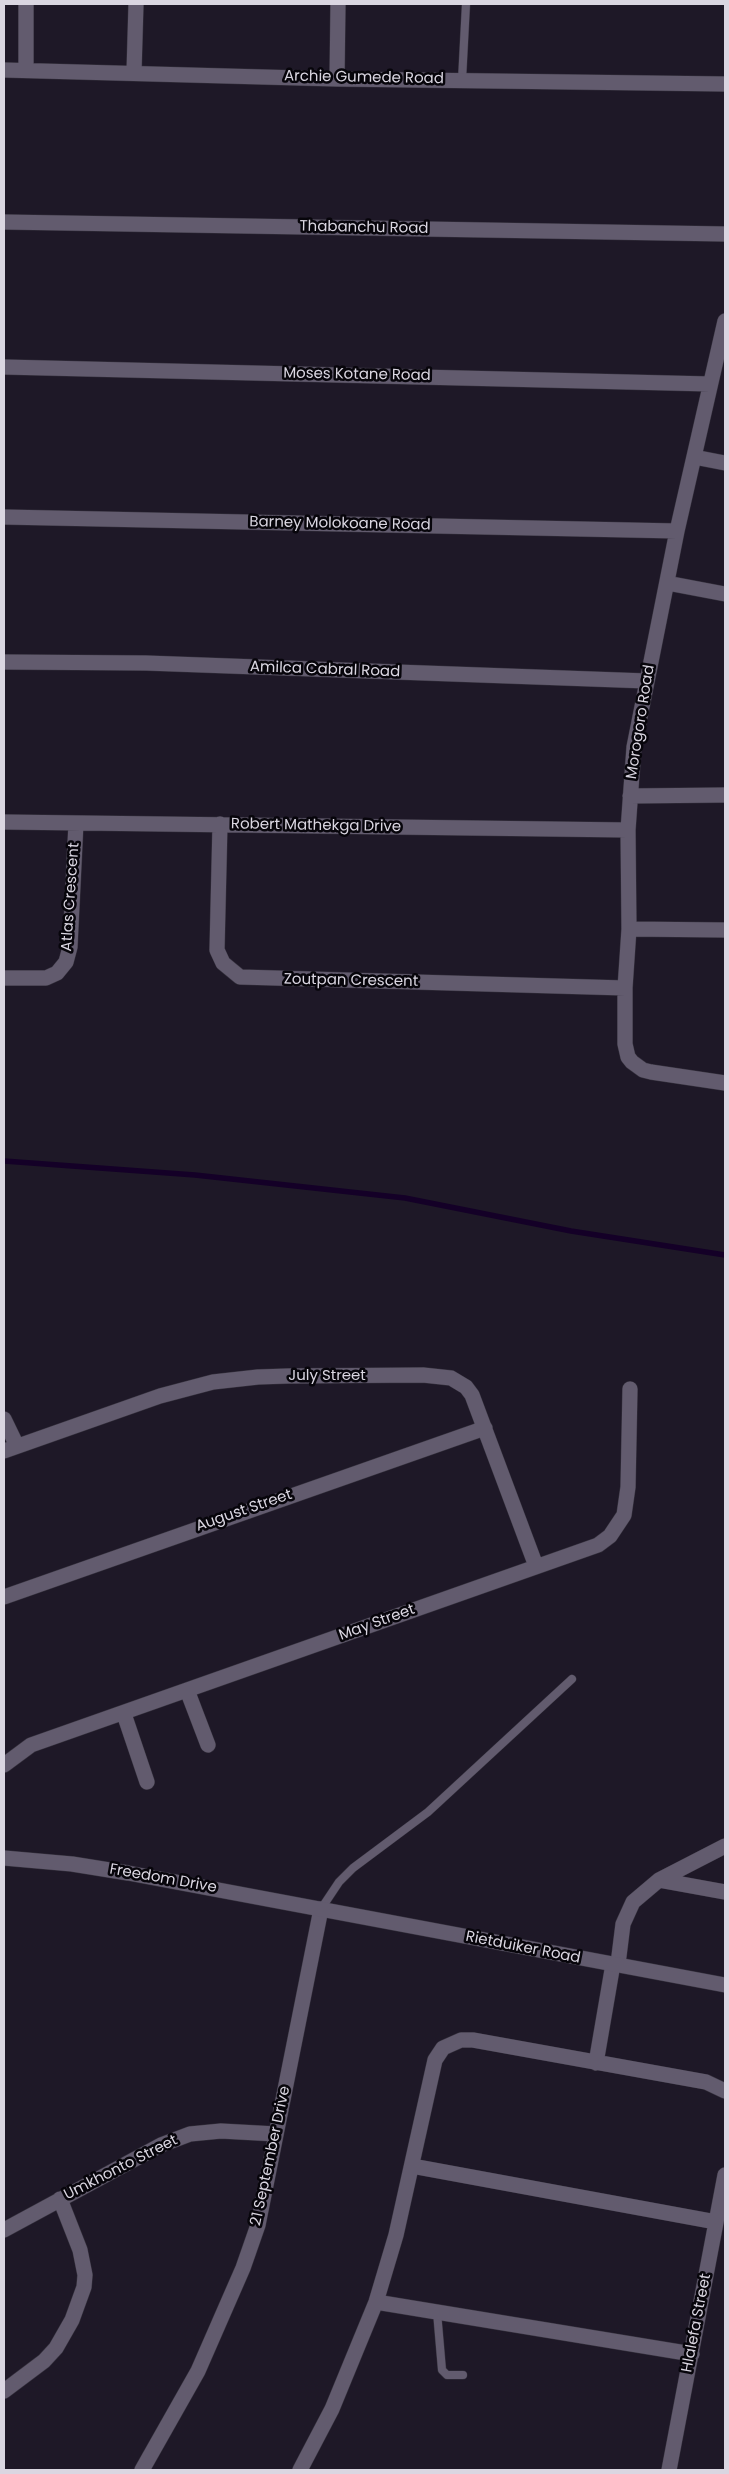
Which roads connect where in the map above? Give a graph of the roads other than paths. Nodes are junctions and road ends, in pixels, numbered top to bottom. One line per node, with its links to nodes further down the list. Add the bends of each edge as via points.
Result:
1 (26, 4): 6 (street)
2 (136, 4): 7 (street)
3 (338, 4): 8 (street)
4 (466, 4): 9 (lane)
5 (4, 70): 6 (street, Archie Gumede Road)
6 (26, 70): 7 (street, Archie Gumede Road)
7 (134, 72): 8 (street, Archie Gumede Road)
8 (337, 79): 9 (street, Archie Gumede Road)
9 (462, 80): 10 (street, Archie Gumede Road)
10 (725, 84)
11 (4, 222): 12 (street, Thabanchu Road)
12 (725, 234)
13 (724, 330): 15 (street, Morogoro Road)
14 (4, 367): 15 (street, Moses Kotane Road)
15 (710, 384): 16 (street, Morogoro Road)
16 (694, 456): 17 (street); 19 (street, Morogoro Road)
17 (725, 463)
18 (4, 517): 19 (street, Barney Molokoane Road)
19 (677, 531): 20 (street, Morogoro Road)
20 (667, 583): 21 (street); 23 (street, Morogoro Road)
21 (725, 594)
22 (4, 662): 23 (street, Amilca Cabral Road, via 146,663)
23 (647, 681): 25 (street, Morogoro Road, via 634,747)
24 (725, 795): 25 (street)
25 (630, 796): 29 (street, Morogoro Road)
26 (4, 822): 27 (street, Robert Mathekga Drive)
27 (76, 823): 28 (street, Robert Mathekga Drive); 32 (street, Atlas Crescent, via 70,947 66,962 57,973 46,978)
28 (220, 824): 29 (street, Robert Mathekga Drive); 33 (street, Zoutpan Crescent, via 217,950 223,963 240,977)
29 (628, 830): 30 (street, Morogoro Road)
30 (629, 928): 31 (street); 33 (street, Morogoro Road)
31 (725, 930)
32 (4, 978)
33 (625, 988): 34 (street, Morogoro Road, via 625,1044 632,1062 651,1072)
34 (725, 1083)
35 (630, 1389): 39 (street, May Street, via 627,1503 618,1527 598,1545)
36 (4, 1419): 38 (street)
37 (485, 1428): 38 (street, July Street, via 472,1395 451,1378 258,1377 213,1382 175,1392); 39 (street, July Street); 40 (street, August Street)
38 (10, 1448)
39 (536, 1566): 42 (street, May Street)
40 (4, 1597)
41 (572, 1679): 51 (lane, via 428,1812 353,1868 339,1882)
42 (186, 1690): 43 (street, May Street); 44 (street)
43 (124, 1714): 45 (street, May Street, via 31,1745); 46 (street)
44 (208, 1745)
45 (4, 1765)
46 (147, 1782)
47 (725, 1846): 49 (street)
48 (4, 1858): 51 (street, Freedom Drive, via 101,1868)
49 (659, 1880): 50 (street); 52 (street, via 643,1892 628,1911)
50 (725, 1892)
51 (322, 1909): 52 (street, Rietduiker Road); 56 (street, 21 September Drive)
52 (616, 1964): 53 (street, Rietduiker Road); 54 (street)
53 (725, 1985)
54 (596, 2063): 55 (street, via 706,2082); 57 (street, via 473,2040 452,2042 435,2060)
55 (724, 2090)
56 (276, 2134): 59 (street, Umkhonto Street, via 221,2131 190,2134 161,2145); 67 (street, 21 September Drive, via 258,2225 244,2268 198,2371)
57 (412, 2166): 60 (street); 62 (street)
58 (725, 2175): 60 (street, Hlalefa Street)
59 (60, 2199): 61 (street, Umkhonto Street); 66 (street, via 80,2250 84,2287 72,2320 56,2348)
60 (716, 2222): 64 (street, Hlalefa Street)
61 (4, 2230)
62 (376, 2302): 63 (street); 68 (street, via 332,2409)
63 (437, 2312): 64 (street); 65 (lane, via 442,2370 446,2375)
64 (692, 2354): 69 (street, Hlalefa Street)
65 (463, 2375)
66 (4, 2391)
67 (142, 2470)
68 (300, 2470)
69 (669, 2470)

